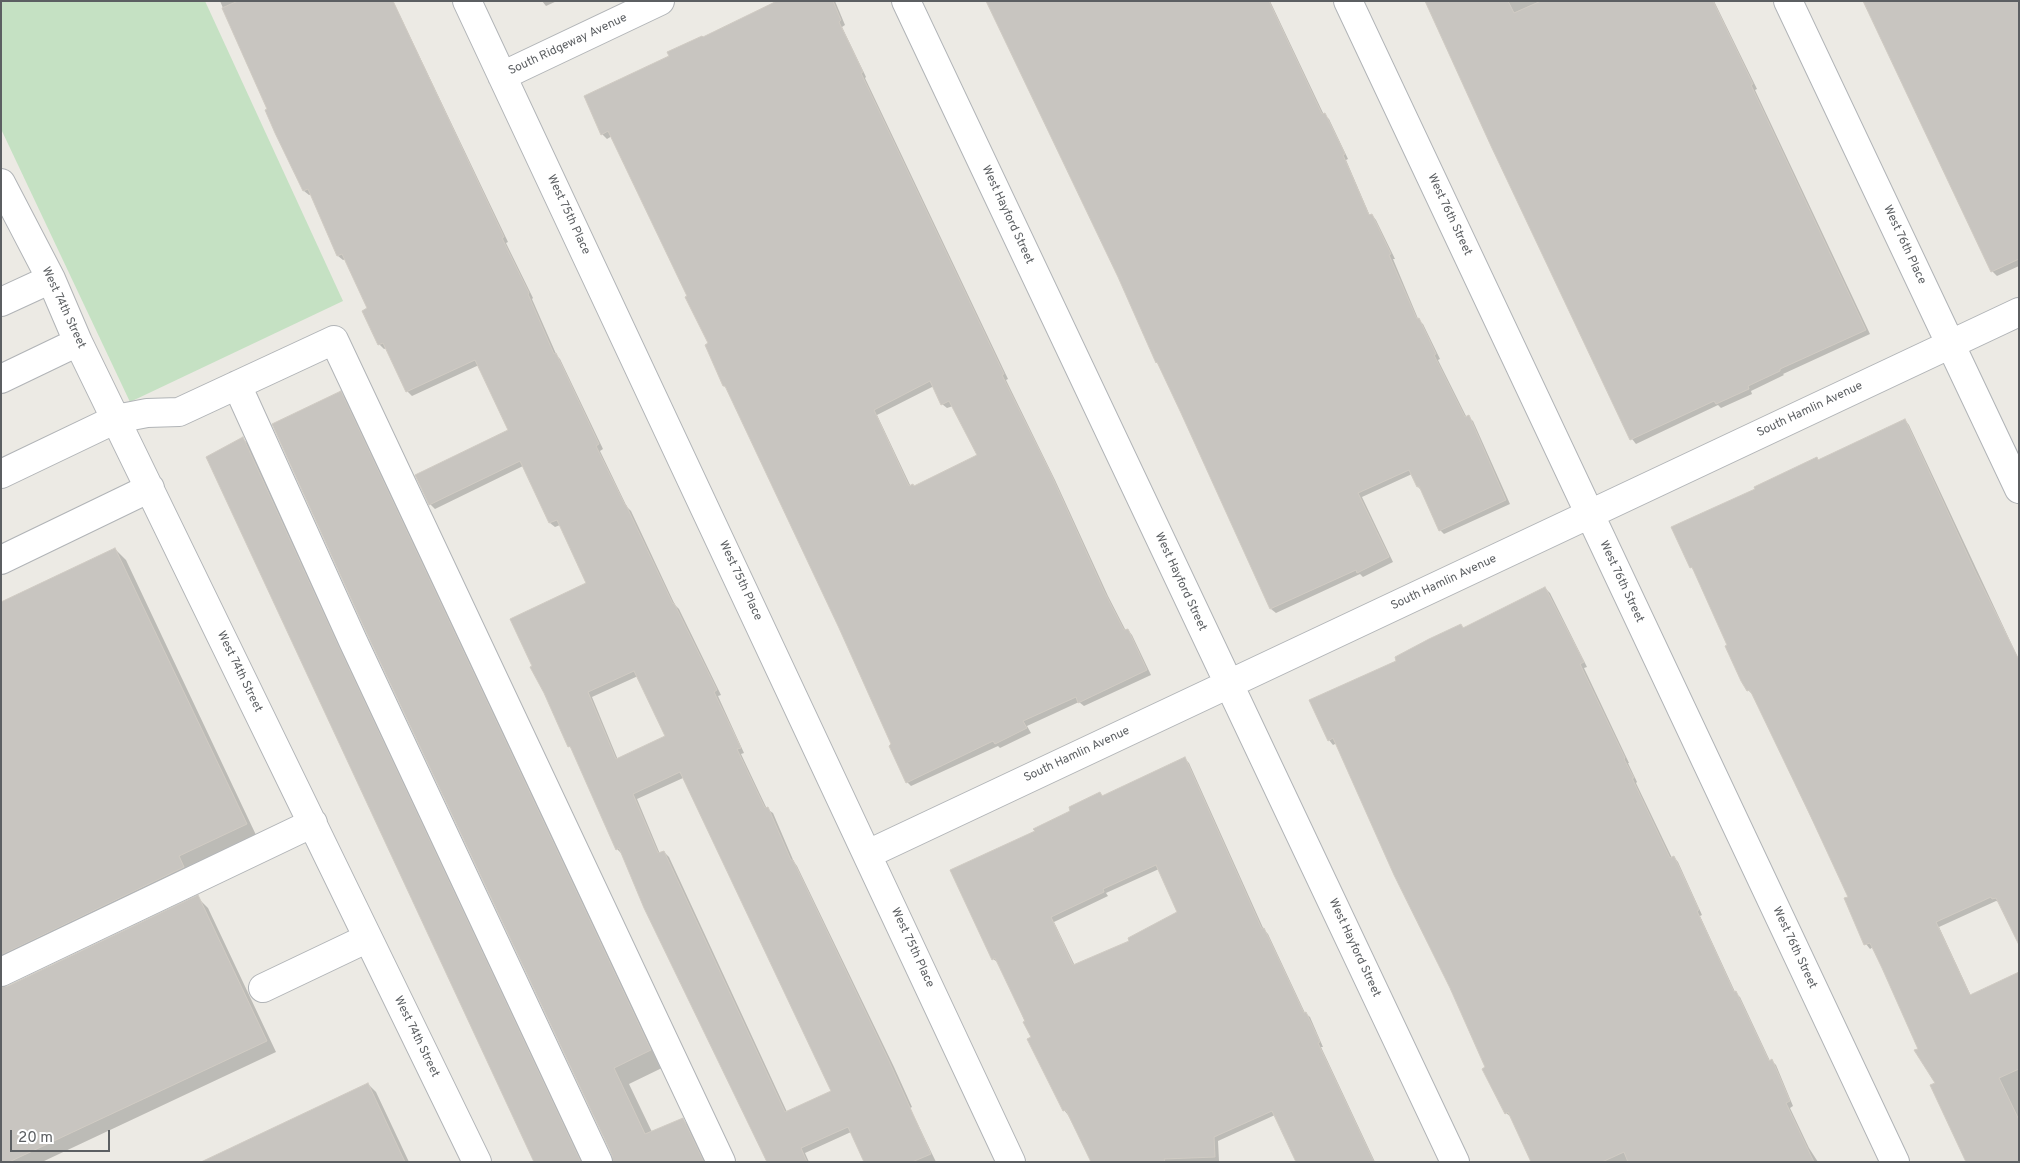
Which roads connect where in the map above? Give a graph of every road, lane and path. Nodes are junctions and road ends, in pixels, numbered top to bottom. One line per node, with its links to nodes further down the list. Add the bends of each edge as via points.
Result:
1 (467, 1): 6 (street, West 75th Place)
2 (660, 1): 6 (street, South Ridgeway Avenue)
3 (906, 1): 21 (street, West Hayford Street)
4 (1348, 1): 19 (street, West 76th Street)
5 (1788, 1): 12 (street, West 76th Place)
6 (502, 76): 23 (street, West 75th Place)
7 (1, 183): 8 (street, West 74th Street)
8 (51, 280): 9 (street); 11 (street, West 74th Street)
9 (1, 302)
10 (2019, 312): 12 (street, South Hamlin Avenue)
11 (78, 342): 13 (street); 15 (street, West 74th Street)
12 (1951, 344): 18 (street, West 76th Place); 19 (street, South Hamlin Avenue)
13 (1, 379)
14 (237, 385): 15 (street, via 179,412 147,413); 28 (street, via 353,641); 29 (street, via 334,340)
15 (116, 419): 16 (street); 17 (street, West 74th Street)
16 (1, 474)
17 (150, 488): 20 (street); 22 (street, West 74th Street)
18 (2019, 489)
19 (1589, 514): 21 (street, South Hamlin Avenue); 32 (street, West 76th Street)
20 (1, 560)
21 (1229, 684): 23 (street, South Hamlin Avenue); 31 (street, West Hayford Street)
22 (312, 823): 24 (street, West 74th Street); 25 (street)
23 (868, 854): 30 (street, West 75th Place)
24 (368, 938): 26 (street); 27 (street, West 74th Street)
25 (1, 972)
26 (263, 988)
27 (477, 1162)
28 (598, 1162)
29 (721, 1162)
30 (1012, 1162)
31 (1455, 1162)
32 (1895, 1162)

